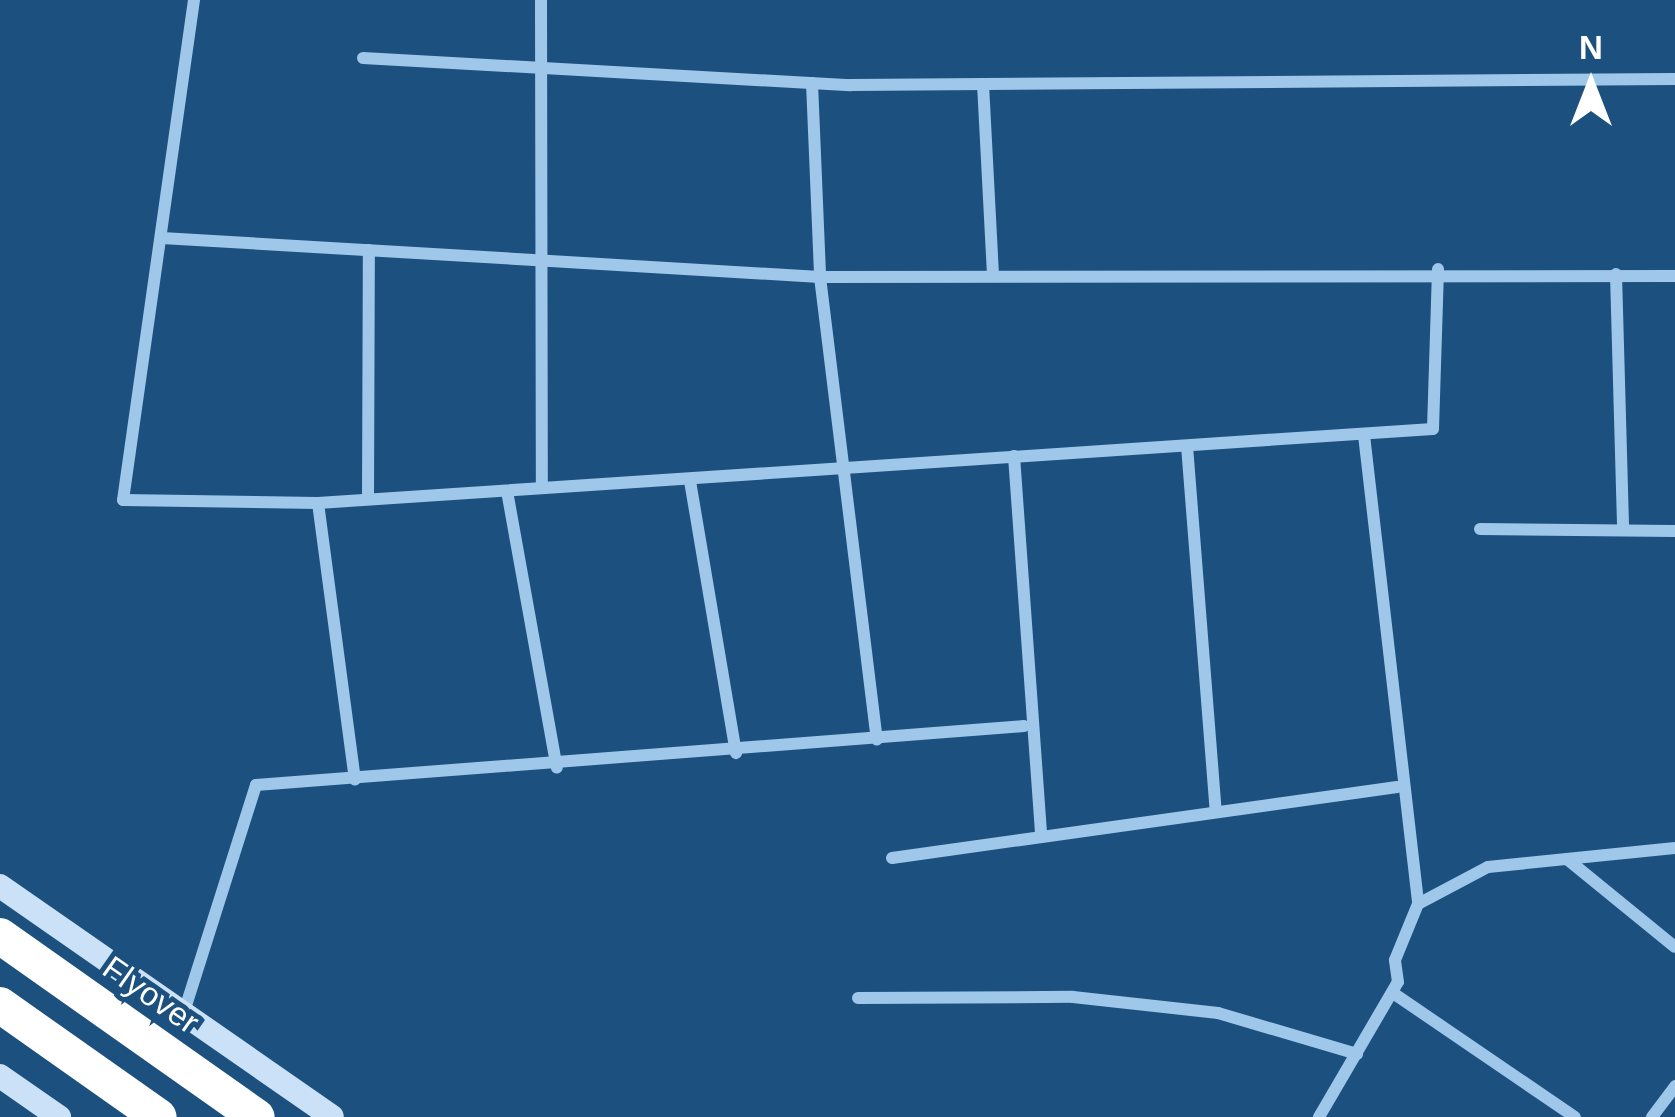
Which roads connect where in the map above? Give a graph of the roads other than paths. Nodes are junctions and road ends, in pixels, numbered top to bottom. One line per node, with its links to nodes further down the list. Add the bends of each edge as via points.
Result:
1 (194, 0): 8 (street)
2 (541, 0): 4 (street)
3 (362, 58): 4 (street)
4 (539, 67): 6 (street); 10 (street)
5 (1675, 79): 7 (street)
6 (812, 83): 7 (street); 15 (street)
7 (982, 84): 12 (street)
8 (162, 238): 9 (street); 24 (street, via 123,500)
9 (369, 250): 10 (street); 23 (street)
10 (535, 265): 15 (street); 21 (street)
11 (1438, 269): 12 (street); 13 (street); 16 (street, via 1433,429)
12 (993, 274): 15 (street)
13 (1616, 274): 14 (street); 26 (street)
14 (1675, 276)
15 (820, 277): 19 (street)
16 (1364, 435): 17 (street); 33 (street)
17 (1187, 446): 18 (street); 34 (street)
18 (1014, 456): 19 (street); 28 (street)
19 (842, 466): 20 (street); 29 (street)
20 (691, 481): 21 (street); 30 (street)
21 (542, 488): 22 (street)
22 (507, 491): 23 (street); 31 (street)
23 (368, 499): 24 (street)
24 (318, 503): 32 (street)
25 (1480, 529): 26 (street)
26 (1623, 530): 27 (street)
27 (1675, 531)
28 (1024, 726): 29 (street); 35 (street)
29 (877, 740): 30 (street)
30 (736, 753): 31 (street)
31 (557, 768): 32 (street)
32 (355, 780): 46 (street, via 256,785)
33 (1397, 787): 34 (street); 40 (street)
34 (1216, 812): 35 (street)
35 (1041, 836): 37 (street)
36 (1675, 848): 38 (street)
37 (892, 858)
38 (1566, 859): 40 (street, via 1488,866); 42 (street)
39 (0, 886): 46 (street)
40 (1418, 904): 43 (street)
41 (0, 936): 52 (highway, Flyover)
42 (1675, 947)
43 (1393, 993): 47 (street); 55 (street)
44 (858, 998): 47 (street, via 1073,997 1218,1013)
45 (0, 1005): 51 (highway)
46 (184, 1012): 53 (street)
47 (1357, 1054): 54 (street)
48 (0, 1076): 50 (street)
49 (1675, 1086): 56 (street)
50 (59, 1117)
51 (159, 1117)
52 (257, 1117)
53 (332, 1117)
54 (1319, 1117)
55 (1575, 1117)
56 (1652, 1117)

